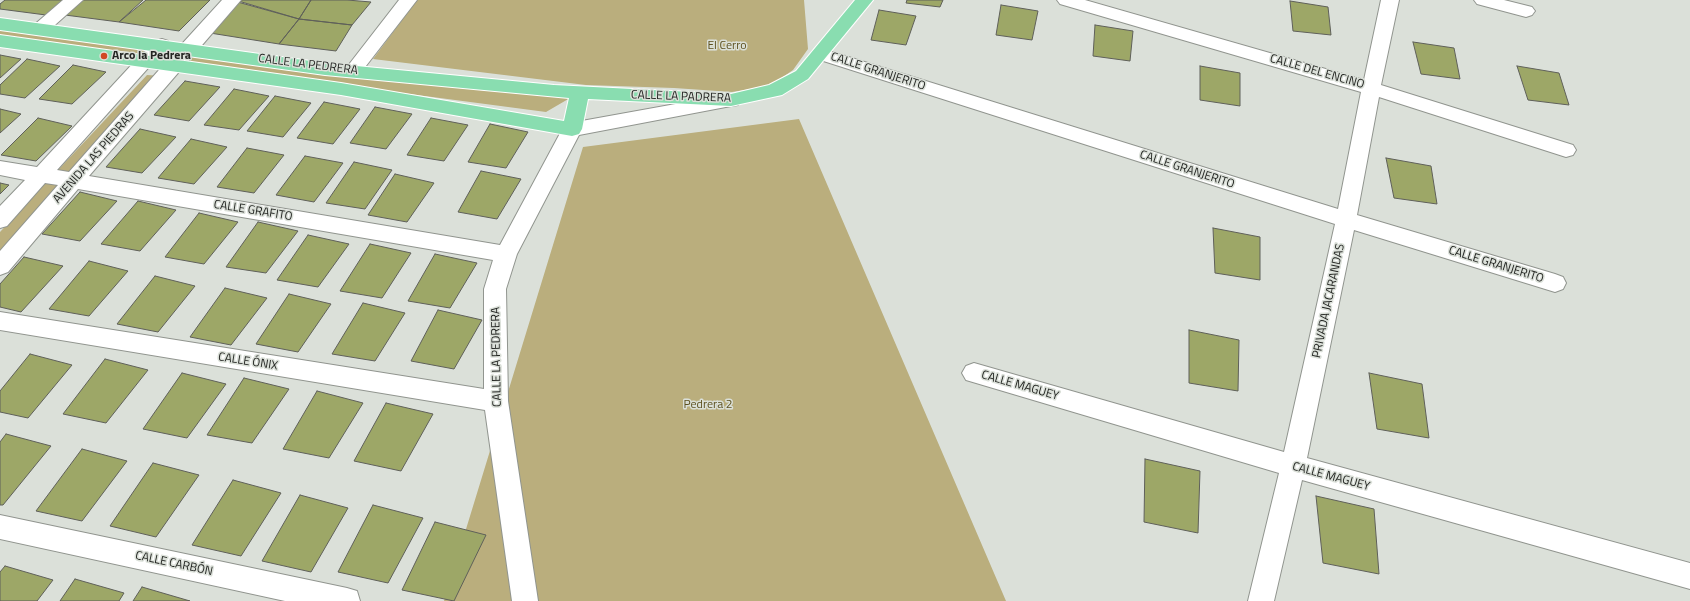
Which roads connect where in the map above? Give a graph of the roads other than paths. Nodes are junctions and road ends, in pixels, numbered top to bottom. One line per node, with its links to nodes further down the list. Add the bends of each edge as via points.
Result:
1 (74, 0): 10 (street)
2 (232, 0): 13 (street, AVENIDA LAS PIEDRAS)
3 (408, 0): 17 (street)
4 (864, 0): 14 (main road)
5 (1066, 0): 18 (street, CALLE DEL ENCINO)
6 (1390, 0): 18 (street, PRIVADA JACARANDAS)
7 (1483, 0): 8 (street)
8 (1526, 11)
9 (0, 24): 10 (main road, CALLE LA PEDRERA)
10 (40, 30): 12 (main road, CALLE LA PEDRERA)
11 (0, 41): 15 (main road, CALLE LA PEDRERA)
12 (162, 45): 13 (main road, CALLE LA PEDRERA); 15 (street)
13 (187, 49): 16 (street, AVENIDA LAS PIEDRAS); 17 (main road, CALLE LA PEDRERA)
14 (820, 54): 20 (main road, CALLE LA PADRERA, via 802,75 774,90); 27 (street, CALLE GRANJERITO)
15 (143, 63): 16 (main road, CALLE LA PEDRERA); 24 (street)
16 (174, 66): 21 (main road, CALLE LA PEDRERA, via 341,89); 25 (street, AVENIDA LAS PIEDRAS)
17 (353, 71): 19 (main road, CALLE LA PEDRERA)
18 (1371, 88): 22 (street, CALLE DEL ENCINO); 27 (street, PRIVADA JACARANDAS)
19 (580, 92): 20 (main road, CALLE LA PADRERA); 21 (main road, CALLE LA PEDRERA)
20 (731, 100): 21 (street)
21 (572, 129): 28 (street, CALLE LA PEDRERA)
22 (1566, 150)
23 (0, 168): 24 (street, CALLE GRAFITO)
24 (42, 175): 25 (street, CALLE GRAFITO); 26 (street)
25 (74, 181): 28 (street, CALLE GRAFITO); 29 (street, AVENIDA LAS PIEDRAS)
26 (0, 220)
27 (1346, 220): 30 (street, CALLE GRANJERITO); 34 (street, PRIVADA JACARANDAS)
28 (506, 254): 33 (street, CALLE LA PEDRERA, via 495,289)
29 (0, 266)
30 (1555, 283)
31 (0, 321): 33 (street, CALLE ÓNIX)
32 (974, 373): 34 (street, CALLE MAGUEY)
33 (496, 401): 38 (street, CALLE LA PEDRERA)
34 (1293, 466): 36 (street, CALLE MAGUEY); 39 (street, PRIVADA JACARANDAS)
35 (0, 527): 37 (street, CALLE CARBÓN)
36 (1690, 576)
37 (347, 601)
38 (525, 601)
39 (1262, 601)

